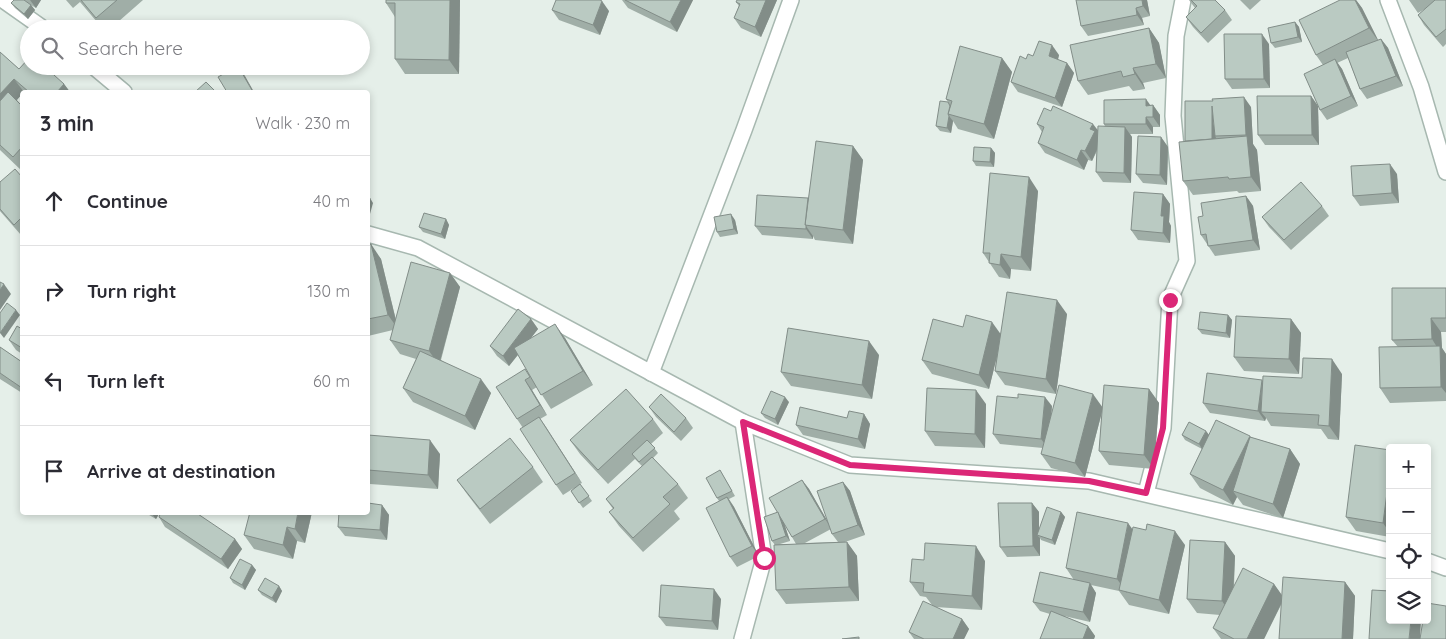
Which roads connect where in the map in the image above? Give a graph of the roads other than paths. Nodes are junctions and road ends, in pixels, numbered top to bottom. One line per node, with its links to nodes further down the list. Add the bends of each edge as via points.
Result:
1 (3, 0): 5 (street)
2 (791, 0): 10 (street)
3 (1183, 0): 12 (street, via 1176,36 1173,116 1187,261 1170,300 1163,428)
4 (1388, 0): 8 (street, via 1421,87)
5 (31, 20)
6 (104, 75): 7 (street)
7 (122, 90)
8 (1446, 172)
9 (370, 235): 10 (street, via 418,248)
10 (651, 373): 11 (street)
11 (743, 422): 12 (street, via 850,465 1089,481); 16 (street, via 764,558)
12 (1146, 493): 13 (street)
13 (1386, 551)
14 (1431, 562): 15 (street)
15 (1446, 568)
16 (742, 639)

